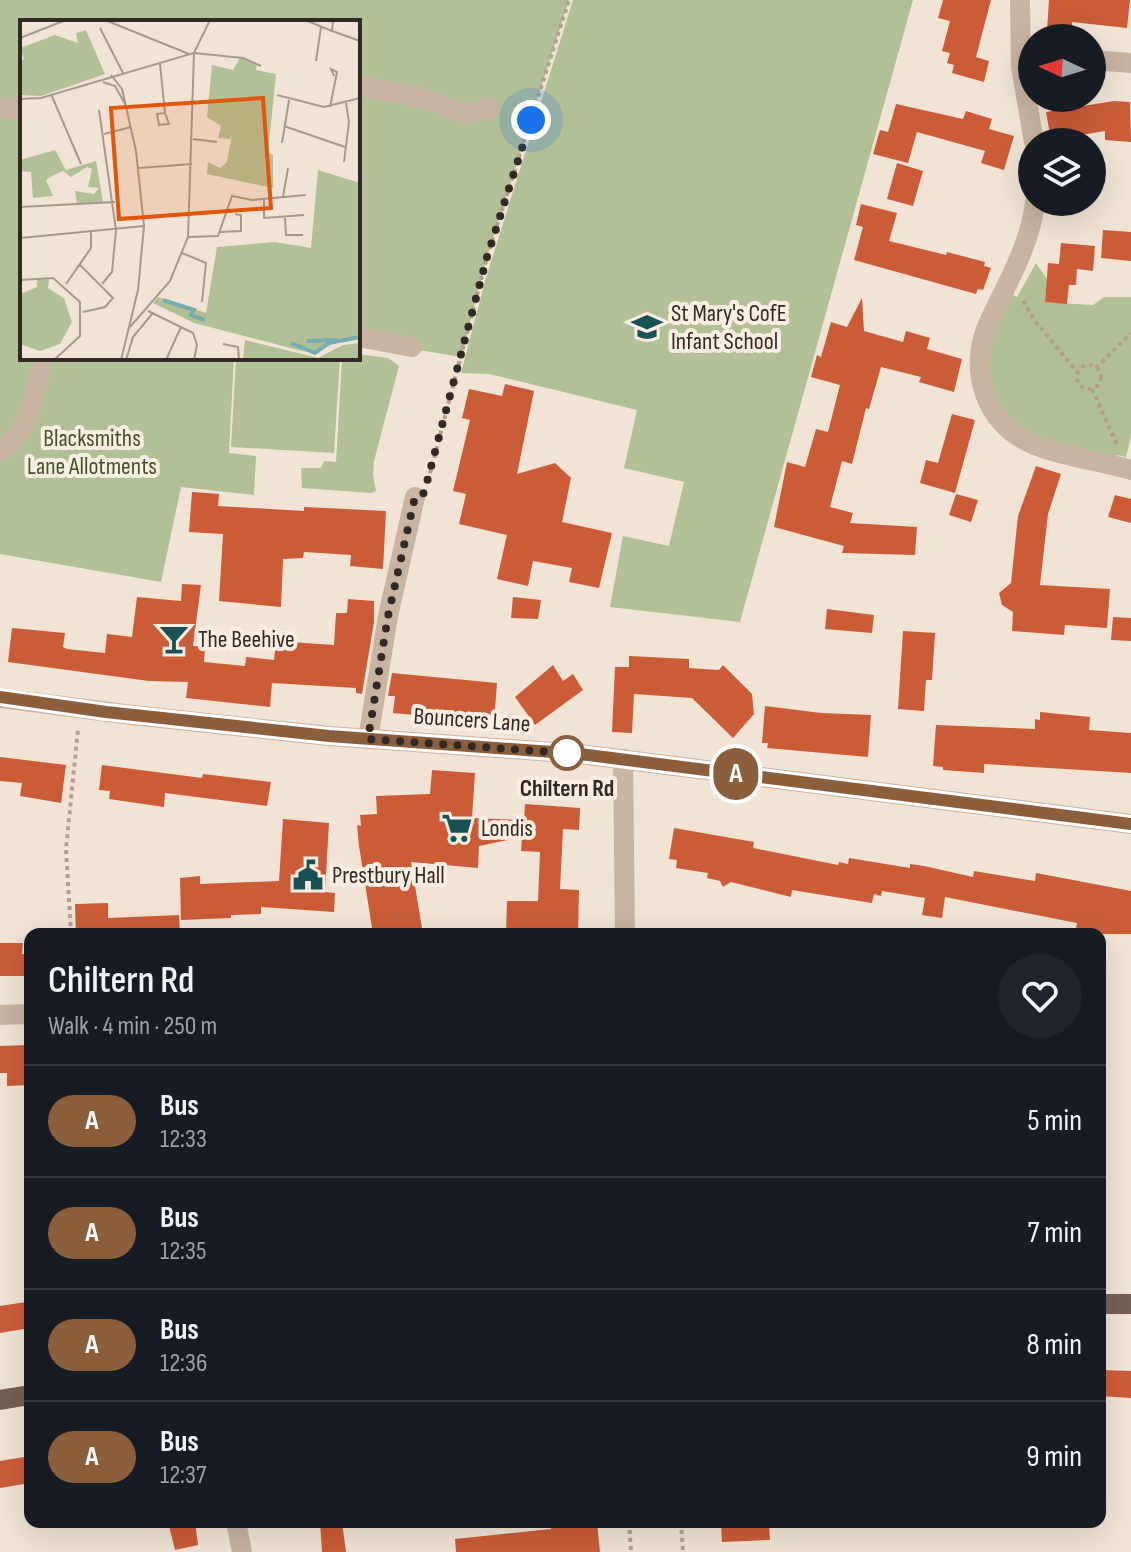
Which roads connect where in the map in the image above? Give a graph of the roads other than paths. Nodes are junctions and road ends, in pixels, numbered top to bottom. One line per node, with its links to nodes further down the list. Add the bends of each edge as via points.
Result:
1 (1020, 0): 2 (street)
2 (1022, 24)
3 (1106, 61): 4 (street)
4 (1131, 63)
5 (360, 85): 7 (street, via 426,99 465,114)
6 (0, 107): 8 (street)
7 (490, 108)
8 (20, 110)
9 (1032, 216): 14 (street, via 1028,237 987,326 979,355 981,385 995,415 1032,444)
10 (360, 337): 11 (street)
11 (412, 347)
12 (43, 360): 13 (street, via 24,425)
13 (0, 451)
14 (1125, 468)
15 (415, 497): 17 (street)
16 (0, 698): 17 (street, Bouncers Lane)
17 (368, 739): 18 (street, Bouncers Lane)
18 (623, 759): 19 (street, Bouncers Lane); 20 (street)
19 (1131, 824)
20 (625, 928)
21 (24, 1014): 22 (street)
22 (0, 1015)
23 (1106, 1304): 24 (main road)
24 (1131, 1304)
25 (24, 1396): 26 (main road)
26 (0, 1400)
27 (237, 1528): 28 (street)
28 (242, 1552)

